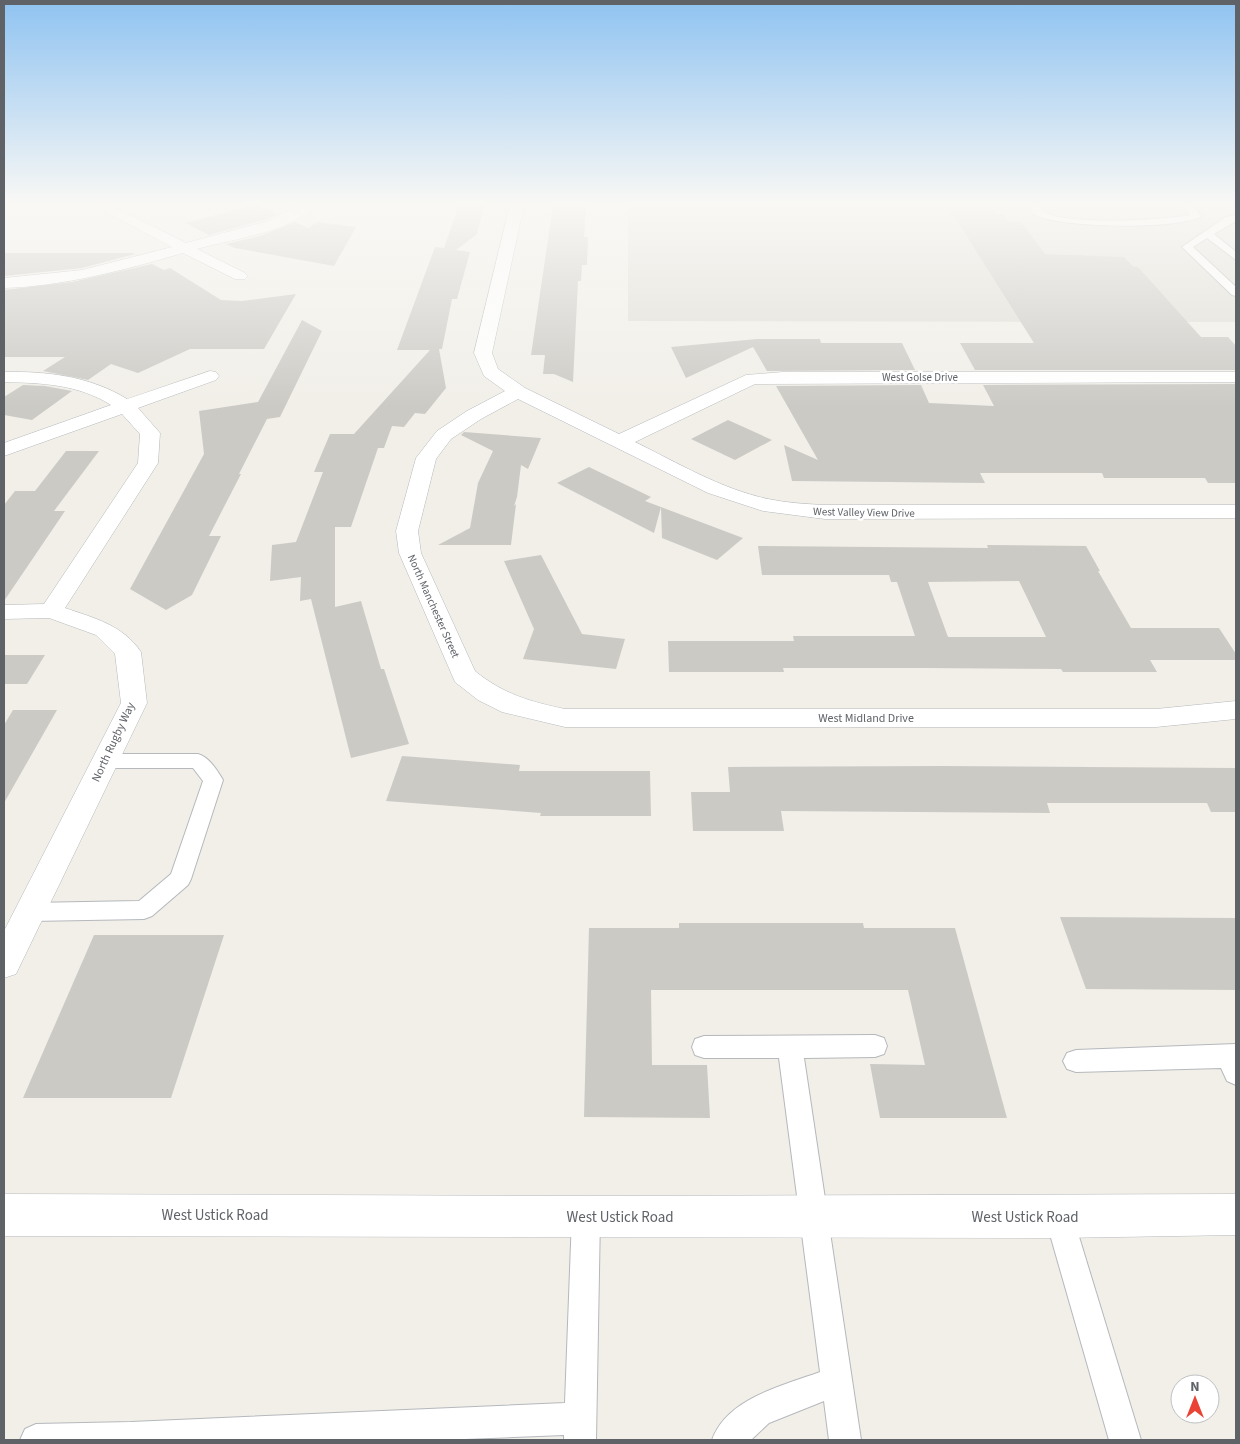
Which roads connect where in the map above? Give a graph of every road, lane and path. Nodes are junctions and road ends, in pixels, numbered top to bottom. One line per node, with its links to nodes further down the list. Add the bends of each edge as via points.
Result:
1 (93, 272): 6 (street, via 55,280)
2 (233, 272): 5 (street)
3 (502, 272): 11 (street, via 483,353 490,372)
4 (1214, 272): 7 (lane)
5 (240, 276)
6 (4, 283)
7 (1236, 293)
8 (210, 376): 12 (street)
9 (4, 377): 12 (street, via 74,383 111,397)
10 (1236, 377): 13 (street, West Golse Drive, via 752,379)
11 (518, 392): 13 (street, West Valley View Drive); 19 (street, North Manchester Street, via 444,435 426,458 408,531 410,553 464,676)
12 (125, 407): 14 (street); 17 (street, via 150,433 148,463)
13 (619, 442): 15 (street, West Valley View Drive, via 715,489 763,505 793,510)
14 (4, 450)
15 (1228, 512): 16 (street)
16 (1236, 534)
17 (52, 611): 18 (street); 21 (street, North Rugby Way, via 105,630 128,652 134,702)
18 (4, 612)
19 (497, 701): 20 (street, West Midland Drive, via 565,718 1156,718)
20 (1236, 710)
21 (105, 761): 22 (street, North Rugby Way); 22 (lane, via 198,761 214,780 180,879 144,910)
22 (30, 912): 23 (street, North Rugby Way)
23 (4, 964)
24 (790, 1046): 25 (lane); 26 (lane); 30 (lane)
25 (875, 1046)
26 (704, 1047)
27 (1076, 1061): 28 (lane)
28 (1234, 1061)
29 (4, 1215): 32 (street, West Ustick Road)
30 (813, 1215): 32 (street, West Ustick Road); 33 (street, West Ustick Road); 34 (lane)
31 (1236, 1216): 33 (street, West Ustick Road)
32 (586, 1217): 35 (lane)
33 (1059, 1217): 39 (lane)
34 (836, 1382): 37 (lane, via 758,1412); 38 (lane)
35 (580, 1429): 36 (lane)
36 (36, 1440)
37 (728, 1440)
38 (845, 1440)
39 (1124, 1440)

